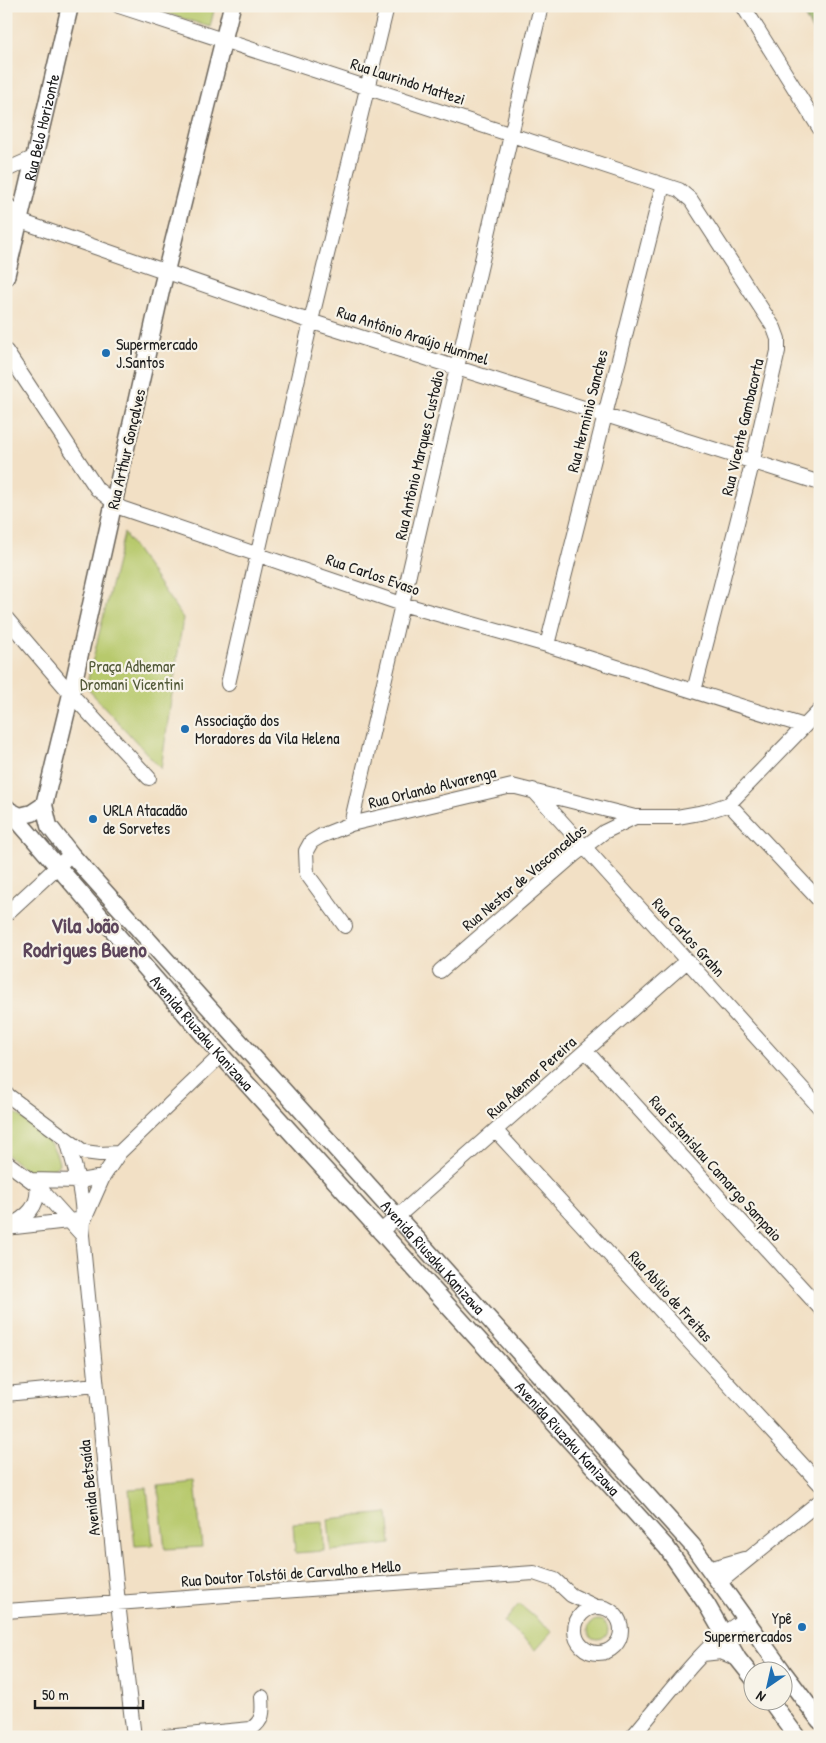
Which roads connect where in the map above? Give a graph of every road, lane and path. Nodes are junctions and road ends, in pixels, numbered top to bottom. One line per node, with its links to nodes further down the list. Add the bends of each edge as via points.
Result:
1 (70, 6): 11 (street, Rua Belo Horizonte)
2 (119, 6): 7 (street, Rua Laurindo Mattezi)
3 (232, 6): 7 (street, Rua Arthur Gonçalves)
4 (387, 6): 8 (street)
5 (541, 6): 10 (street, Rua Antônio Marques Custodio)
6 (743, 6): 9 (street)
7 (224, 41): 8 (street, Rua Laurindo Mattezi); 17 (street, Rua Arthur Gonçalves)
8 (367, 86): 10 (street, Rua Laurindo Mattezi); 19 (street)
9 (820, 129)
10 (512, 134): 13 (street, Rua Laurindo Mattezi); 21 (street, Rua Antônio Marques Custodio)
11 (34, 158): 12 (street); 16 (street, Rua Belo Horizonte)
12 (6, 170)
13 (663, 185): 14 (street, Rua Laurindo Mattezi); 22 (street, Rua Herminio Sanches)
14 (684, 194): 23 (street, Rua Vicente Gambacorta, via 691,200 778,339)
15 (6, 203): 16 (street)
16 (20, 221): 17 (street, Rua Antônio Araújo Hummel); 18 (street, Rua Belo Horizonte)
17 (166, 271): 19 (street, Rua Antônio Araújo Hummel); 25 (street, Rua Arthur Gonçalves)
18 (6, 277)
19 (311, 321): 21 (street, Rua Antônio Araújo Hummel); 26 (street)
20 (6, 351): 25 (street, Rua Carlos Evaso, via 97,489)
21 (458, 368): 22 (street, Rua Antônio Araújo Hummel); 27 (street, Rua Antônio Marques Custodio)
22 (604, 415): 23 (street, Rua Antônio Araújo Hummel); 29 (street, Rua Herminio Sanches)
23 (753, 460): 24 (street, Rua Antônio Araújo Hummel); 31 (street, Rua Vicente Gambacorta)
24 (820, 483)
25 (114, 504): 26 (street, Rua Carlos Evaso); 32 (street, Rua Arthur Gonçalves)
26 (258, 553): 27 (street, Rua Carlos Evaso); 30 (street)
27 (402, 604): 29 (street, Rua Carlos Evaso); 41 (street, Rua Antônio Marques Custodio)
28 (6, 618): 32 (street)
29 (547, 645): 31 (street, Rua Carlos Evaso)
30 (228, 684)
31 (694, 691): 34 (street, Rua Carlos Evaso)
32 (71, 694): 35 (street); 38 (street, Rua Arthur Gonçalves)
33 (820, 710): 34 (street, Rua Orlando Alvarenga)
34 (804, 726): 37 (street, Rua Orlando Alvarenga)
35 (149, 778)
36 (533, 790): 40 (street, Rua Orlando Alvarenga); 41 (street, Rua Orlando Alvarenga, via 512,786); 42 (street, Rua Carlos Grahn)
37 (729, 804): 40 (street, Rua Orlando Alvarenga, via 677,817); 45 (street)
38 (44, 805): 39 (street, via 20,816); 43 (street, via 49,826)
39 (7, 809): 44 (street, Avenida Riuzaku Kanizawa)
40 (635, 817): 42 (street, Rua Nestor de Vasconcellos, via 604,832)
41 (351, 824): 47 (street, Rua Orlando Alvarenga, via 311,842 306,851 307,874)
42 (584, 847): 48 (street, Rua Carlos Grahn); 49 (street, Rua Nestor de Vasconcellos)
43 (71, 854): 44 (street); 61 (street, Avenida Riusaku Kanizawa)
44 (56, 868): 46 (street); 51 (street, Avenida Riuzaku Kanizawa)
45 (820, 901)
46 (6, 914)
47 (345, 926)
48 (687, 962): 50 (street, Rua Ademar Pereira); 53 (street, Rua Carlos Grahn)
49 (440, 971)
50 (586, 1051): 54 (street, Rua Ademar Pereira); 65 (street, Rua Estanislau Camargo Sampaio)
51 (221, 1055): 56 (street); 64 (street, Avenida Riuzaku Kanizawa)
52 (6, 1094): 55 (street)
53 (820, 1108)
54 (496, 1131): 61 (street, Rua Ademar Pereira); 68 (street, Rua Abílio de Freitas)
55 (67, 1140): 56 (street, via 84,1152); 59 (street); 60 (street, via 70,1158 67,1169 60,1177)
56 (119, 1153): 58 (street)
57 (6, 1162): 60 (street)
58 (103, 1177): 59 (street); 62 (street)
59 (79, 1181): 60 (street); 62 (street)
60 (39, 1182): 62 (street); 63 (street, via 34,1208 20,1221)
61 (396, 1217): 64 (street); 71 (street, Avenida Riusaku Kanizawa, via 692,1545)
62 (79, 1218): 63 (street); 66 (street, Avenida Betsaída)
63 (6, 1227)
64 (380, 1232): 73 (street, Avenida Riuzaku Kanizawa, via 667,1548)
65 (820, 1308)
66 (96, 1385): 67 (street); 75 (street, Avenida Betsaída)
67 (6, 1394)
68 (820, 1484)
69 (820, 1501): 70 (street)
70 (751, 1556): 71 (street); 72 (street)
71 (709, 1569): 72 (street, Avenida Riusaku Kanizawa); 73 (street, via 698,1575)
72 (719, 1583): 73 (street, via 710,1591); 79 (street, Avenida Riusaku Kanizawa)
73 (695, 1588): 80 (street, Avenida Riuzaku Kanizawa)
74 (571, 1595): 75 (street, Rua Doutor Tolstói de Carvalho e Mello, via 555,1580 534,1573); 76 (street, Rua Doutor Tolstói de Carvalho e Mello); 78 (street, Rua Doutor Tolstói de Carvalho e Mello)
75 (118, 1603): 77 (street, Rua Doutor Tolstói de Carvalho e Mello); 89 (street, Avenida Betsaída)
76 (596, 1607): 78 (street, via 588,1609); 78 (street, Rua Doutor Tolstói de Carvalho e Mello, via 611,1611 620,1623 620,1638 611,1650 596,1654 582,1648 574,1634)
77 (6, 1611)
78 (577, 1619)
79 (745, 1620): 80 (street); 83 (street, Avenida Riusaku Kanizawa)
80 (722, 1635): 81 (street); 82 (street)
81 (703, 1654): 82 (street, via 720,1652); 91 (street)
82 (738, 1659): 84 (street)
83 (774, 1660)
84 (744, 1666)
85 (794, 1687): 88 (street, Avenida Riusaku Kanizawa)
86 (262, 1697): 90 (street, via 263,1714 259,1724 251,1729)
87 (777, 1710): 92 (street)
88 (820, 1721)
89 (134, 1737)
90 (166, 1737)
91 (632, 1737)
92 (797, 1737)

